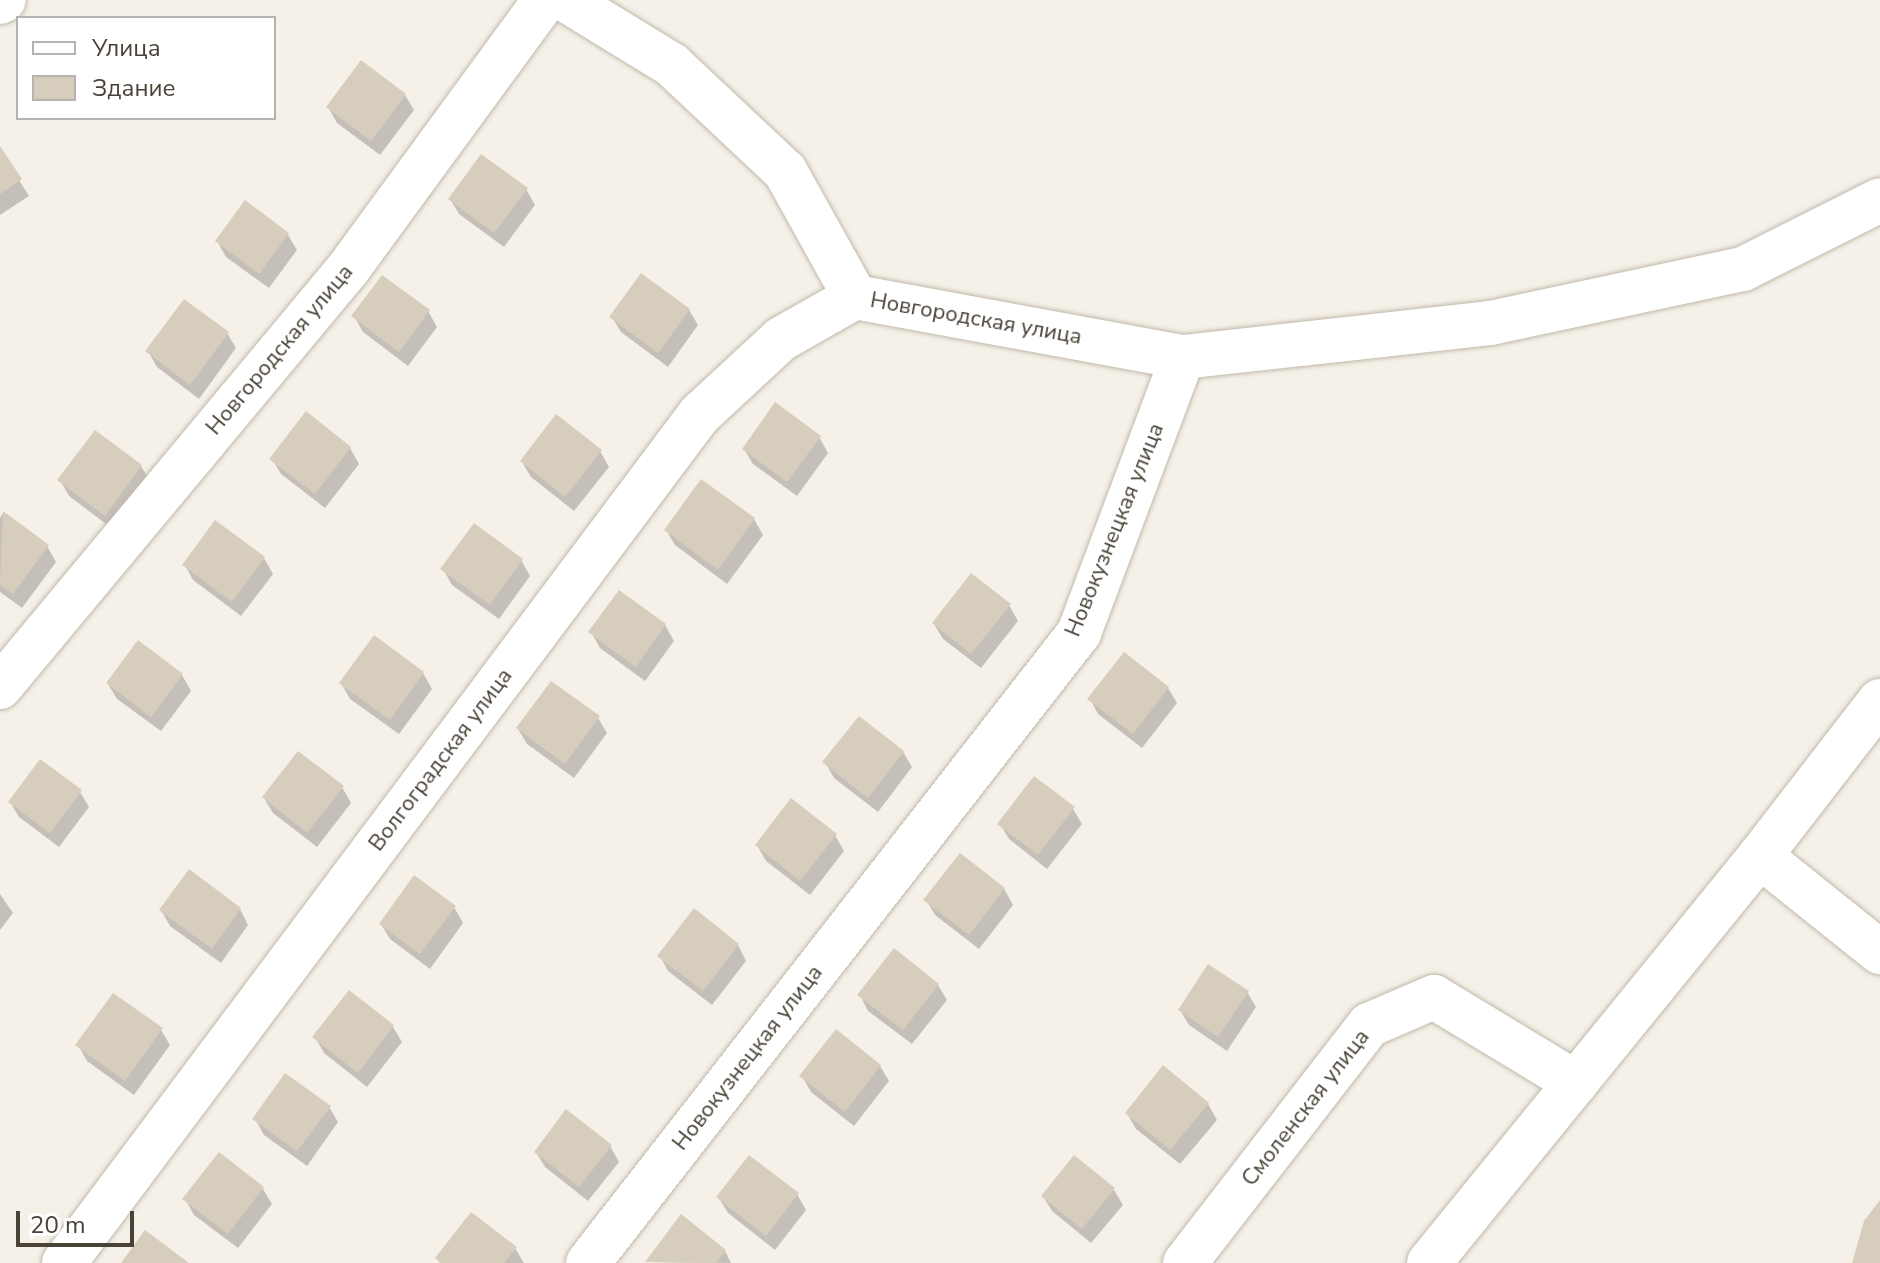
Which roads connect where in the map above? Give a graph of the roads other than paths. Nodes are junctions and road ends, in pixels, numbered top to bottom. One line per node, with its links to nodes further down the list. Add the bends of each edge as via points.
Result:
1 (545, 0): 6 (street, Новгородская улица, via 348,269)
2 (566, 0): 4 (street, Новгородская улица, via 672,65 785,171)
3 (1880, 200): 5 (street, via 1743,269 1491,323)
4 (855, 297): 5 (street, Новгородская улица); 11 (street, Волгоградская улица, via 781,339 699,415)
5 (1183, 357): 12 (street, Новокузнецкая улица, via 1079,633)
6 (0, 687)
7 (1880, 701): 8 (street)
8 (1760, 856): 9 (street); 10 (street)
9 (1880, 952)
10 (1576, 1083): 13 (street, Смоленская улица, via 1434,997 1369,1025); 14 (street)
11 (64, 1263)
12 (588, 1263)
13 (1185, 1263)
14 (1429, 1263)

